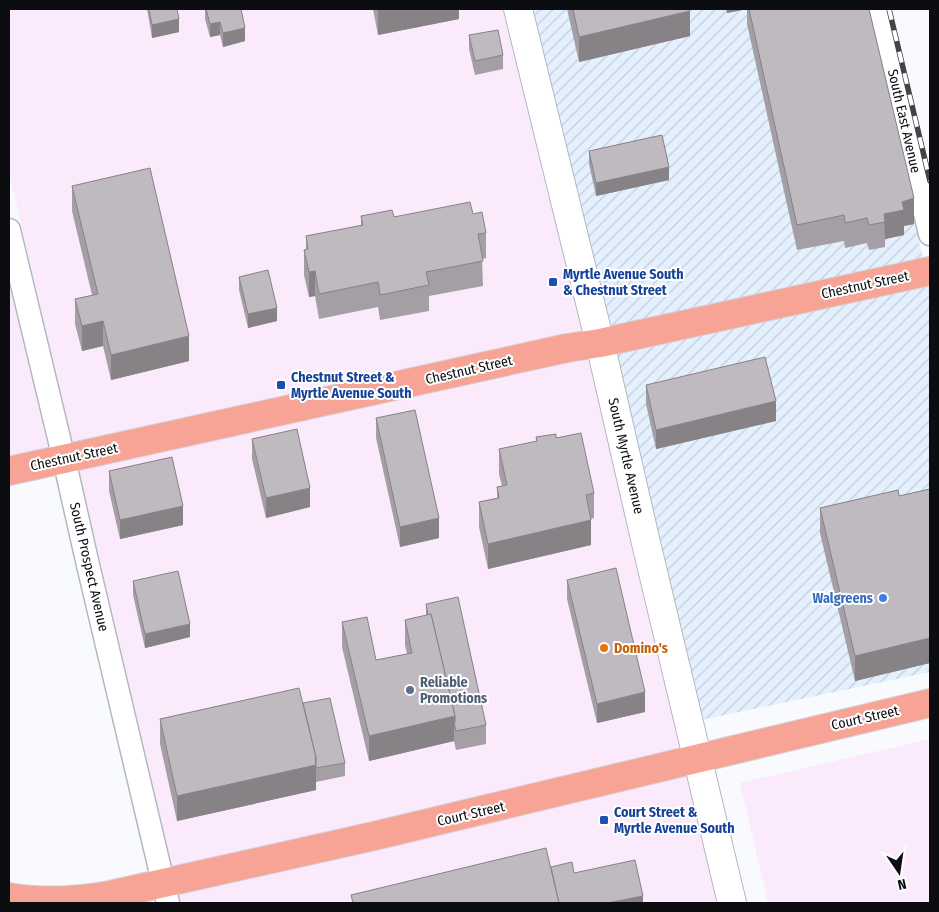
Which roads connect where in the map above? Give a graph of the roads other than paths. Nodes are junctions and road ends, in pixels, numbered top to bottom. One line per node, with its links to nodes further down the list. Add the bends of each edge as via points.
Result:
1 (518, 9): 6 (main road, South Myrtle Avenue)
2 (877, 9): 4 (street, South East Avenue)
3 (9, 230): 7 (street, South Prospect Avenue)
4 (930, 234)
5 (930, 271): 6 (main road, Chestnut Street)
6 (600, 343): 7 (main road, Chestnut Street); 10 (main road, South Myrtle Avenue)
7 (64, 459): 8 (main road, Chestnut Street); 11 (street, South Prospect Avenue)
8 (9, 471)
9 (930, 703): 10 (main road, Court Street)
10 (697, 758): 11 (main road, Court Street, via 374,836); 13 (main road, South Myrtle Avenue)
11 (165, 893): 12 (main road, Court Street, via 74,900)
12 (9, 896)
13 (732, 903)

